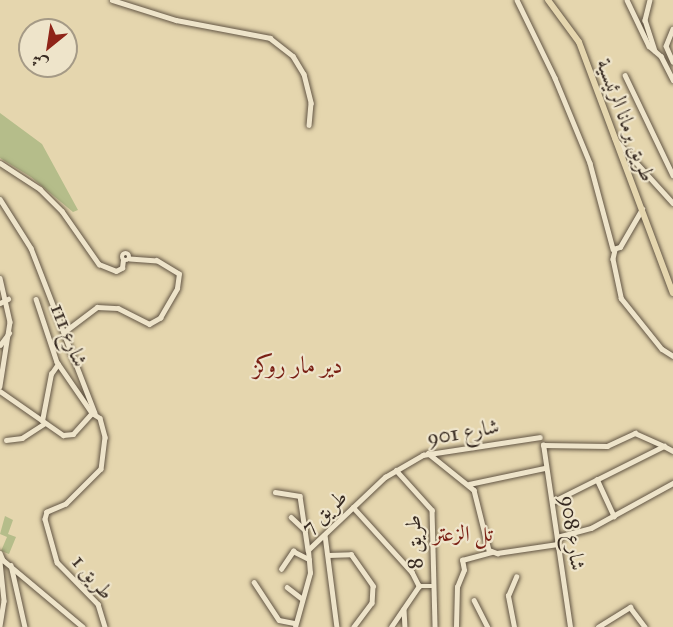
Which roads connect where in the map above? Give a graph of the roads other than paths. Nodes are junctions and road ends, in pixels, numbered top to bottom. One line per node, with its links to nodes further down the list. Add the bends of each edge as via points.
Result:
1 (112, 0): 6 (street)
2 (517, 0): 19 (street, via 577,129 594,178 610,246)
3 (548, 0): 13 (main road, طريق برمانا الرئيسية, via 579,42)
4 (627, 0): 8 (street, via 649,46)
5 (650, 0): 8 (street, via 645,20)
6 (120, 1): 12 (street, via 176,20 270,38 293,56 308,82)
7 (673, 29): 9 (street, via 666,46)
8 (655, 50): 11 (street)
9 (673, 62)
10 (625, 75): 15 (street)
11 (673, 80)
12 (309, 125)
13 (615, 138): 17 (street); 18 (main road, طريق برمانا الرئيسية)
14 (0, 163): 25 (street, via 39,189 62,211 99,264 116,272 122,268 127,253 130,259 172,266 179,274 177,288 160,318 144,323 118,308 104,306 89,310)
15 (673, 175)
16 (0, 199): 25 (street, via 31,248)
17 (673, 203)
18 (642, 209): 19 (street); 21 (main road, طريق برمانا الرئيسية)
19 (615, 250): 28 (street, via 619,294 662,349)
20 (0, 278): 22 (street)
21 (673, 293)
22 (8, 299): 24 (street); 26 (street)
23 (36, 299): 29 (street, شارع 111)
24 (0, 303)
25 (64, 332): 32 (street)
26 (9, 333): 27 (street); 30 (street)
27 (0, 345)
28 (673, 356)
29 (58, 364): 32 (street, شارع 111); 33 (street, via 51,374)
30 (0, 386)
31 (0, 391): 33 (street)
32 (93, 413): 33 (street, via 68,436); 73 (street, طريق 1, via 100,418 105,437 101,469 66,504 47,512 45,524 57,562 98,604)
33 (43, 422): 35 (street, via 22,438)
34 (540, 437): 38 (street, شارع 901)
35 (6, 440)
36 (664, 446): 37 (street); 39 (street, شارع 908, via 635,433 608,446 544,444); 41 (street)
37 (673, 452)
38 (428, 453): 40 (street, شارع 901); 43 (street)
39 (546, 468): 43 (street); 45 (street, شارع 908)
40 (396, 470): 46 (street, 7 طريق); 64 (street, طريق 8, via 432,510)
41 (597, 479): 45 (street); 47 (street)
42 (673, 483): 47 (street)
43 (469, 484): 54 (street, via 479,502 485,545)
44 (275, 492): 49 (street, via 300,496)
45 (554, 501): 51 (street, شارع 908)
46 (353, 507): 50 (street, 7 طريق); 63 (street, via 414,575)
47 (614, 516): 51 (street, via 591,528)
48 (291, 517): 49 (street)
49 (305, 530): 53 (street)
50 (325, 535): 53 (street, 7 طريق); 56 (street)
51 (557, 537): 52 (street, شارع 908)
52 (557, 544): 54 (street); 82 (street, شارع 908)
53 (308, 550): 57 (street, 7 طريق)
54 (492, 552): 79 (street, via 462,560)
55 (0, 553): 58 (street)
56 (328, 555): 74 (street); 75 (street, via 351,554 373,586 372,603)
57 (309, 559): 60 (street, via 293,551); 66 (street, 7 طريق, via 309,579)
58 (1, 561): 59 (street); 70 (street, via 4,601)
59 (11, 565): 71 (street); 72 (street)
60 (281, 569)
61 (516, 577): 81 (street, via 508,596)
62 (254, 582): 69 (street, via 279,620)
63 (419, 586): 64 (street); 68 (street)
64 (433, 586): 78 (street, طريق 8)
65 (287, 587): 66 (street)
66 (302, 598): 69 (street, 7 طريق)
67 (474, 600): 80 (street)
68 (404, 609): 76 (street); 77 (street)
69 (295, 625)
70 (0, 626)
71 (26, 627)
72 (83, 627)
73 (105, 627)
74 (337, 627)
75 (354, 627)
76 (391, 627)
77 (405, 627)
78 (435, 627)
79 (456, 627)
80 (488, 627)
81 (514, 627)
82 (570, 627)
83 (598, 627): 84 (street, via 630,607)
84 (645, 627)

